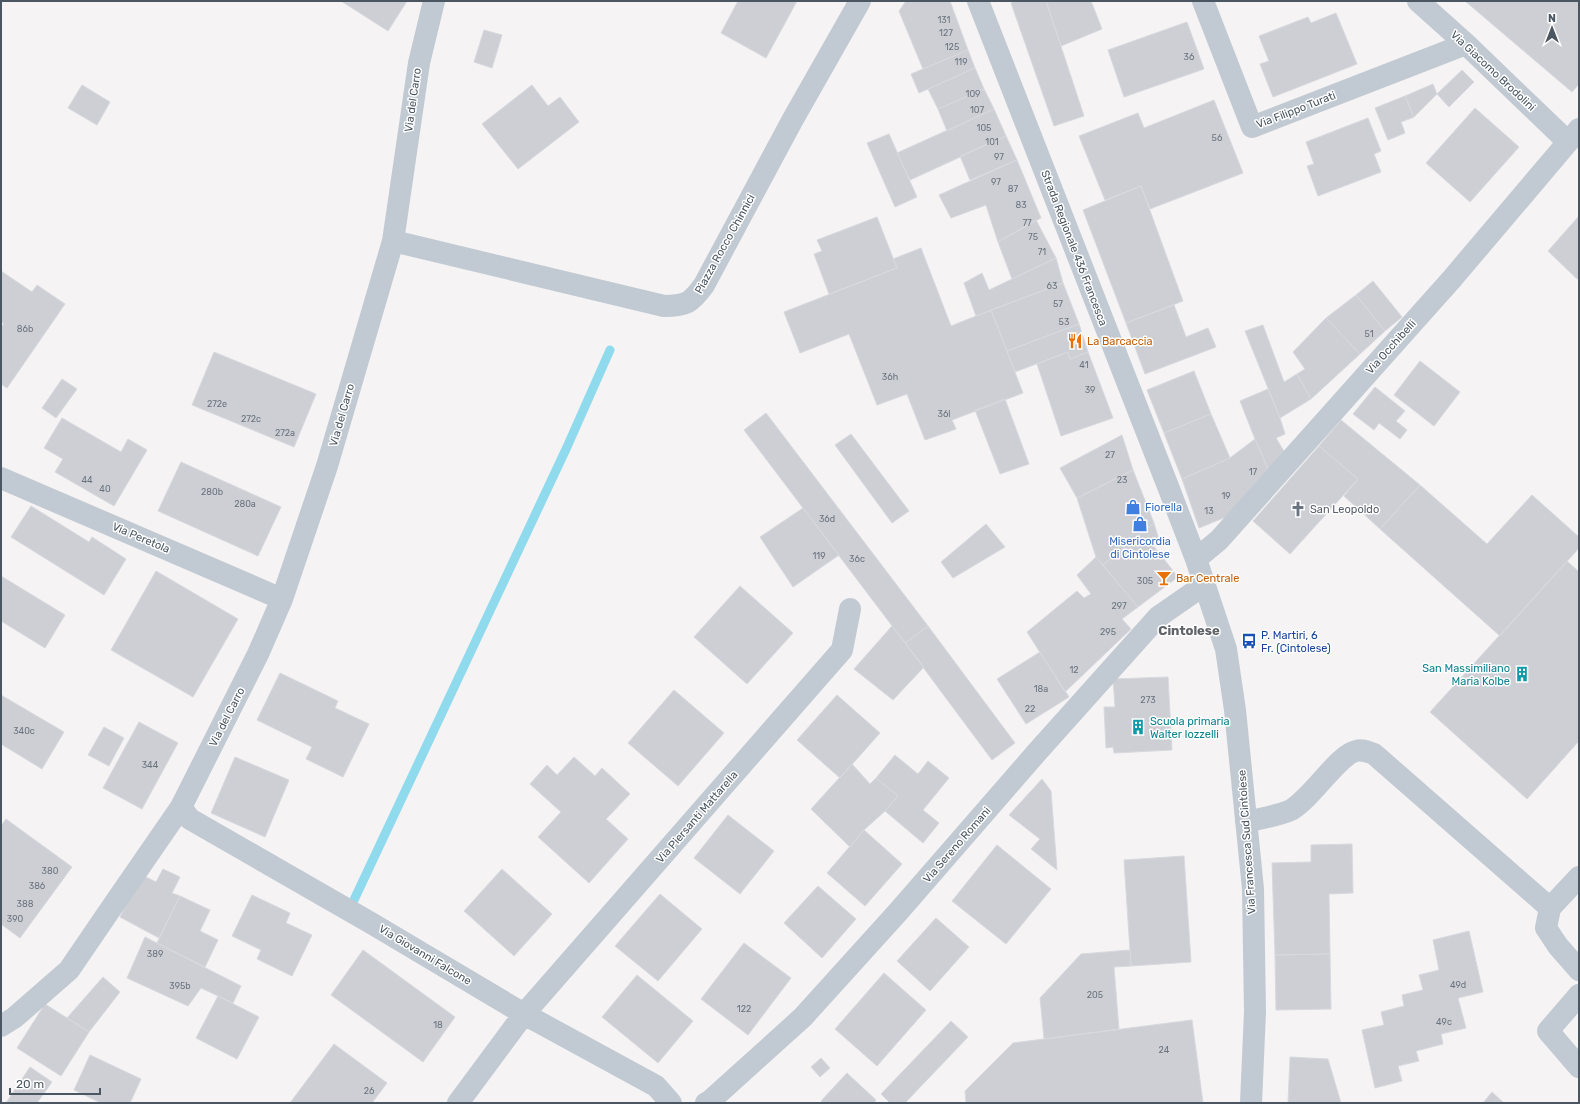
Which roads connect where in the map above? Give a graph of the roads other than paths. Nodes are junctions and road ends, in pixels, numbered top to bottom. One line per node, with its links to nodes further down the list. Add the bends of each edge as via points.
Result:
1 (434, 1): 8 (street, Via del Carro, via 419,63)
2 (860, 1): 8 (street, Piazza Rocco Chinnici, via 704,285 688,304 664,306)
3 (978, 1): 10 (street, Strada Regionale 436 Francesca)
4 (1204, 1): 6 (street, Via Filippo Turati, via 1252,127)
5 (1418, 1): 6 (street, Via Giacomo Brodolini)
6 (1466, 44): 7 (street, Via Giacomo Brodolini)
7 (1574, 135): 10 (street, Via Occhibelli, via 1451,280 1219,540)
8 (393, 240): 12 (street, Via del Carro, via 327,466)
9 (1, 478): 12 (street, Via Peretola)
10 (1196, 559): 11 (street, Strada Regionale 436 Francesca)
11 (1204, 585): 15 (street, Via Francesca Sud Cintolese, via 1226,649); 25 (street, Via Sereno Romani, via 1158,617 803,1017)
12 (282, 599): 14 (street, Via del Carro, via 258,654)
13 (850, 609): 20 (street, Via Piersanti Mattarella, via 842,650)
14 (181, 806): 20 (street, Via Giovanni Falcone, via 190,819); 21 (street, Via del Carro, via 69,970 14,1018)
15 (1246, 822): 17 (street, via 1290,810 1307,798 1346,755 1364,750 1374,754); 26 (street, Via Francesca Sud Cintolese, via 1253,889 1256,1012)
16 (1579, 877): 17 (street)
17 (1550, 908): 18 (street, via 1546,928)
18 (1579, 970)
19 (1579, 995): 22 (street, via 1548,1031)
20 (524, 1014): 23 (street, Via Piersanti Mattarella); 24 (street, Via Giovanni Falcone, via 656,1086)
21 (1, 1026)
22 (1579, 1067)
23 (458, 1103)
24 (671, 1103)
25 (706, 1103)
26 (1251, 1103)

